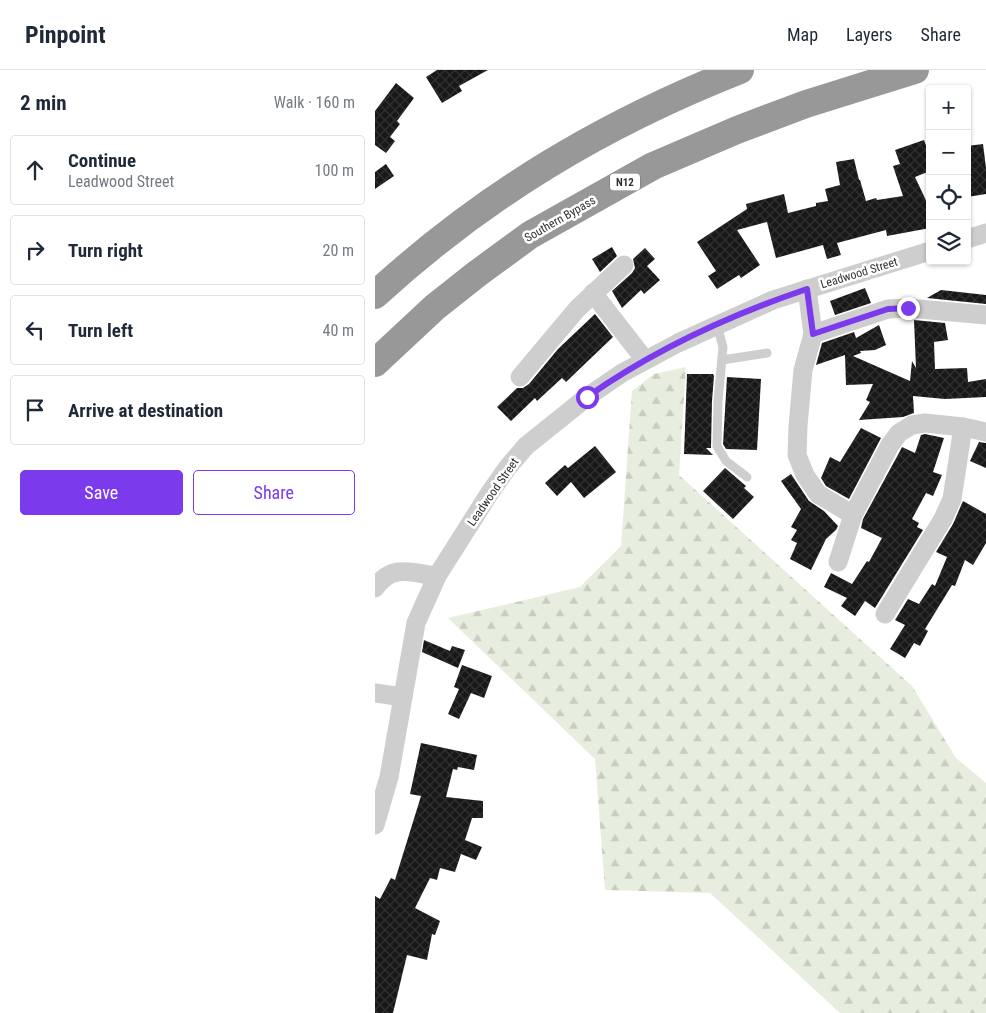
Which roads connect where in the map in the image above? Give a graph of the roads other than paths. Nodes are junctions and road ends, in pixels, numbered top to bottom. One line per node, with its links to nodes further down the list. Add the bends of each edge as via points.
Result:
1 (740, 70): 9 (highway, via 651,108 530,175 462,222)
2 (915, 70): 16 (highway, Southern Bypass / N12, via 806,104 653,166 530,235 435,307)
3 (986, 233): 4 (street)
4 (971, 238)
5 (926, 252): 7 (street, Leadwood Street)
6 (624, 265): 8 (street)
7 (807, 289): 11 (street, Leadwood Street); 12 (street)
8 (593, 293): 14 (street); 17 (street, via 566,320)
9 (375, 295)
10 (986, 315): 12 (street, via 888,309)
11 (717, 325): 14 (street, Leadwood Street); 15 (lane, via 723,347)
12 (813, 334): 21 (street, via 803,370 797,455 818,494)
13 (767, 353): 15 (lane)
14 (645, 360): 23 (street, Leadwood Street, via 587,397 526,446 507,467)
15 (722, 360): 20 (lane, via 717,446 726,461)
16 (375, 363)
17 (520, 377)
18 (963, 427): 19 (street); 21 (street, via 925,423 912,425 899,433); 25 (street, via 951,499 943,519)
19 (986, 432)
20 (747, 477)
21 (853, 515): 22 (street)
22 (838, 562)
23 (437, 576): 24 (street, via 398,571 389,573); 27 (street, Leadwood Street, via 416,623)
24 (375, 588)
25 (885, 614)
26 (375, 693): 27 (street)
27 (403, 697): 28 (street, Leadwood Street, via 389,778)
28 (375, 825)

